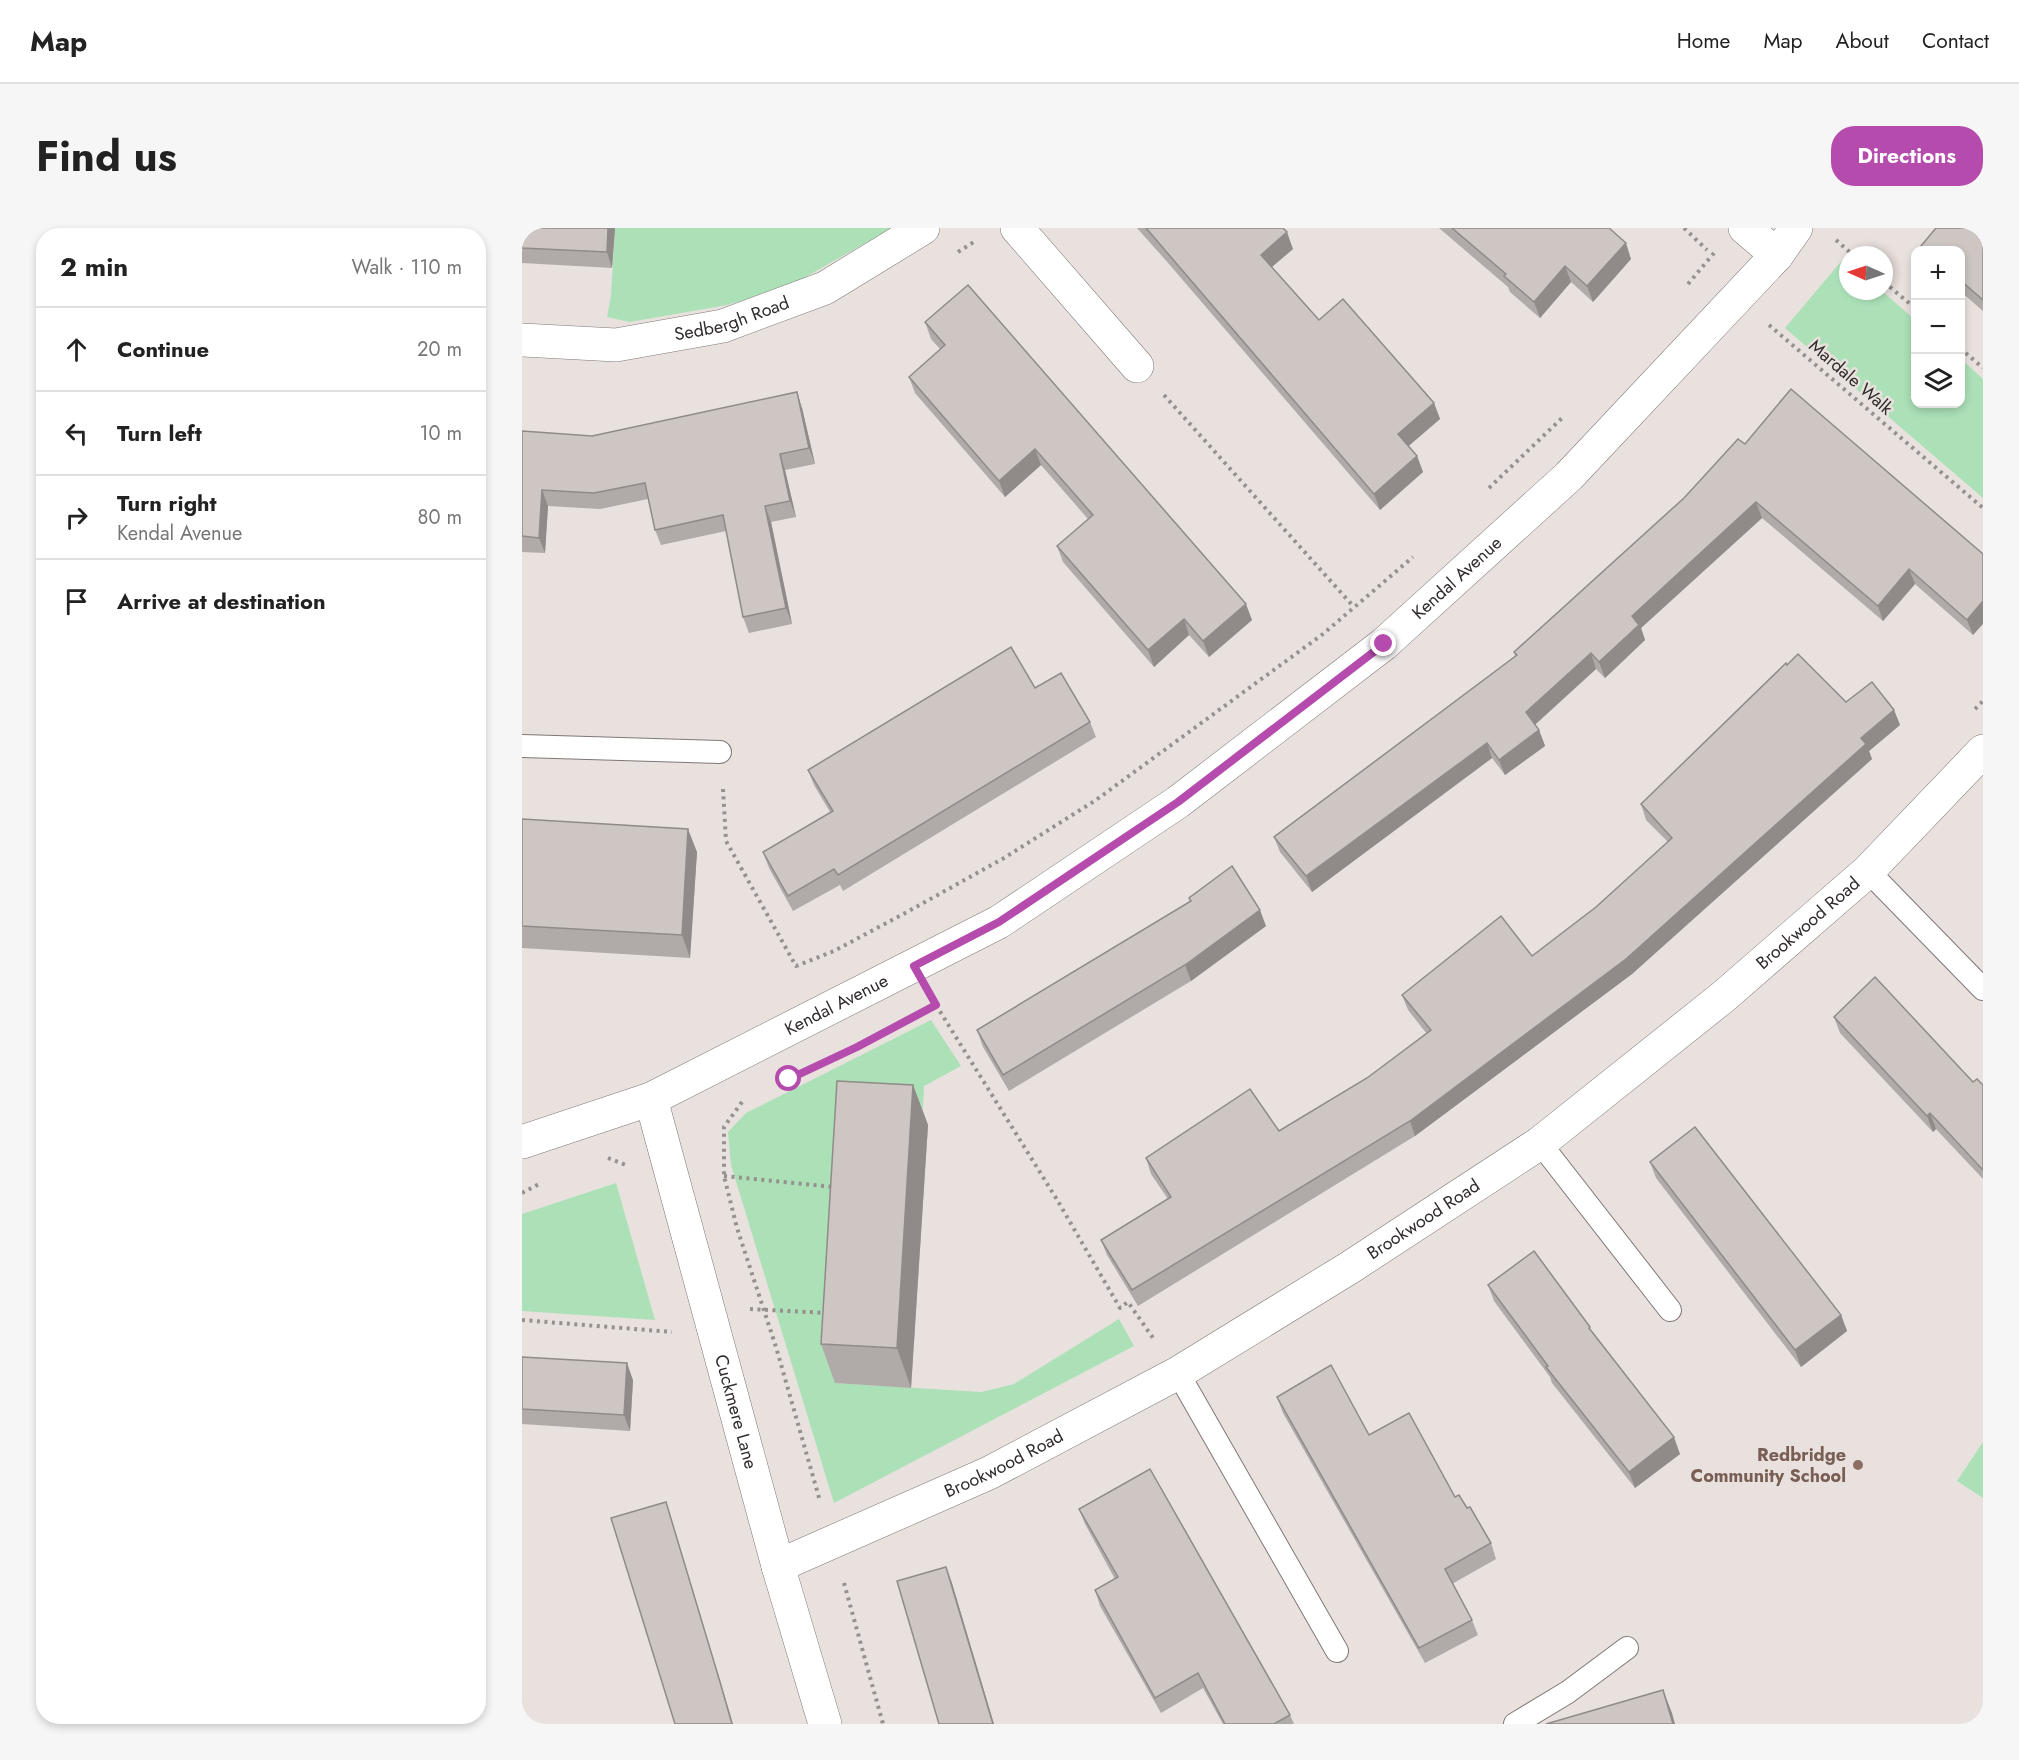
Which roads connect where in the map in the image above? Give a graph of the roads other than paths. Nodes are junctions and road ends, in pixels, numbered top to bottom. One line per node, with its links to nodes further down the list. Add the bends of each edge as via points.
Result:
1 (923, 228): 6 (street, Sedbergh Road, via 825,288 723,326 616,345)
2 (1017, 228): 7 (street)
3 (1796, 228): 5 (street, Kendal Avenue)
4 (1732, 237): 5 (street)
5 (1777, 255): 13 (street, Kendal Avenue, via 1569,476 1386,642 1178,802 999,922)
6 (522, 340)
7 (1137, 366)
8 (522, 746): 10 (lane)
9 (1983, 751): 11 (street, Brookwood Road)
10 (720, 752)
11 (1868, 871): 12 (lane); 15 (street, Brookwood Road, via 1723,997)
12 (1983, 989)
13 (651, 1099): 14 (street, Kendal Avenue); 18 (street, Cuckmere Lane)
14 (522, 1142)
15 (1540, 1143): 16 (lane); 17 (street, Brookwood Road, via 1350,1268)
16 (1670, 1310)
17 (1178, 1373): 18 (street, Brookwood Road, via 989,1473); 20 (lane)
18 (778, 1566): 21 (street, Cuckmere Lane)
19 (1627, 1647): 22 (lane, via 1568,1692)
20 (1337, 1650)
21 (825, 1724)
22 (1515, 1724)

